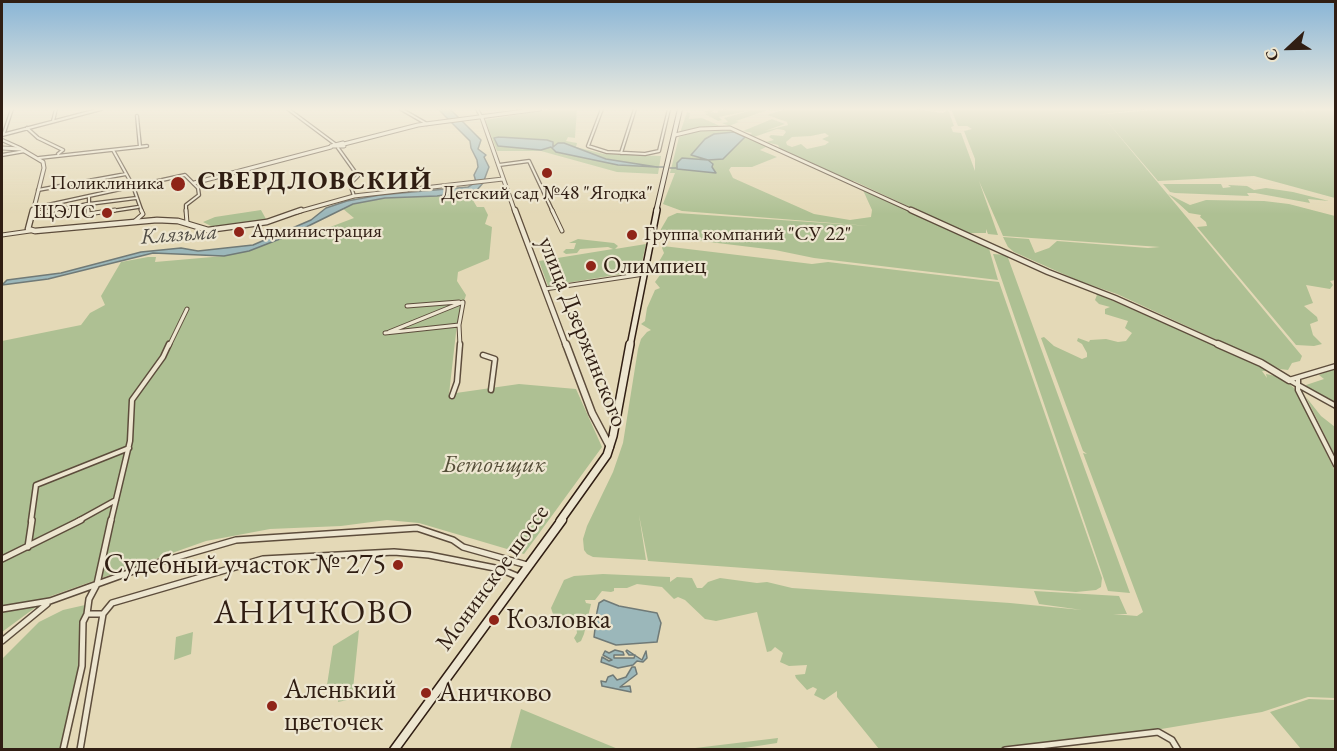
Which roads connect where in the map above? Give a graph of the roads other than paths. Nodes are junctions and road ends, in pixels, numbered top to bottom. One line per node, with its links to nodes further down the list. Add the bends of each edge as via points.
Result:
1 (10, 144): 15 (street)
2 (51, 144): 18 (street, via 63,150)
3 (333, 144): 12 (street)
4 (344, 144): 12 (street)
5 (491, 144): 21 (street, улица Дзержинского)
6 (589, 144): 17 (street)
7 (624, 144): 17 (street)
8 (661, 144): 17 (street, via 659,151)
9 (672, 144): 43 (main road, Монинское шоссе)
10 (765, 144): 52 (street, via 1065,280 1261,363)
11 (147, 146): 13 (street)
12 (335, 146): 25 (street); 31 (street, via 358,176 350,184)
13 (140, 147): 16 (street)
14 (2, 148): 15 (street)
15 (23, 150): 19 (street); 20 (street)
16 (113, 150): 18 (street); 22 (street)
17 (621, 153)
18 (54, 155): 20 (street)
19 (2, 156)
20 (39, 158): 28 (street, via 44,165)
21 (499, 165): 23 (street, улица Дзержинского); 41 (street, via 529,161)
22 (126, 174): 27 (street); 28 (street)
23 (503, 179): 24 (street); 44 (street, улица Дзержинского)
24 (491, 180): 26 (street)
25 (194, 183): 27 (street, via 182,175); 39 (street, via 199,195 186,205)
26 (465, 183): 31 (street)
27 (133, 186): 29 (street); 32 (street)
28 (38, 190): 36 (street)
29 (112, 191): 30 (street); 33 (street)
30 (89, 196): 34 (street); 36 (street)
31 (354, 196): 39 (street, via 261,223 208,230)
32 (136, 198): 33 (street, via 117,202); 35 (street)
33 (114, 199): 34 (street)
34 (89, 204): 35 (street, via 88,214); 37 (street)
35 (138, 207): 38 (street, via 142,214)
36 (34, 208): 37 (street)
37 (33, 214): 40 (street)
38 (135, 221): 39 (street); 40 (street)
39 (187, 223)
40 (30, 231): 42 (street)
41 (562, 231)
42 (2, 236)
43 (644, 274): 44 (street); 58 (main road, Монинское шоссе)
44 (545, 289): 57 (street, улица Дзержинского)
45 (463, 302): 46 (street); 48 (street); 48 (street, via 385,333)
46 (407, 306)
47 (188, 309): 60 (street, via 163,357 132,399)
48 (459, 325): 55 (street, via 460,353)
49 (483, 355): 54 (street, via 495,359)
50 (1335, 366): 51 (street)
51 (1298, 379): 52 (street); 53 (street)
52 (1289, 380): 53 (street)
53 (1297, 386): 56 (street); 61 (street)
54 (491, 390)
55 (452, 396)
56 (1335, 406)
57 (600, 432): 58 (street, via 605,437); 59 (street, улица Дзержинского)
58 (613, 436): 59 (main road, Монинское шоссе)
59 (610, 447): 65 (main road, Монинское шоссе, via 597,471)
60 (129, 448): 62 (street); 63 (street, via 36,485)
61 (1335, 465)
62 (116, 500): 63 (street); 67 (street)
63 (28, 547): 64 (street)
64 (2, 559)
65 (528, 565): 66 (main road, Монинское шоссе); 67 (street, via 463,547 417,528 237,540)
66 (519, 578): 71 (street, via 500,569 394,552 263,559 112,603); 75 (main road, Монинское шоссе)
67 (97, 584): 68 (street); 70 (street)
68 (51, 601): 69 (street); 72 (street)
69 (2, 609)
70 (87, 614): 71 (street); 73 (street, via 83,622 82,666)
71 (103, 614): 74 (street)
72 (2, 640)
73 (63, 750)
74 (80, 750)
75 (394, 750)
76 (1005, 750): 77 (street, via 1158,732 1172,740)
77 (1178, 750)

